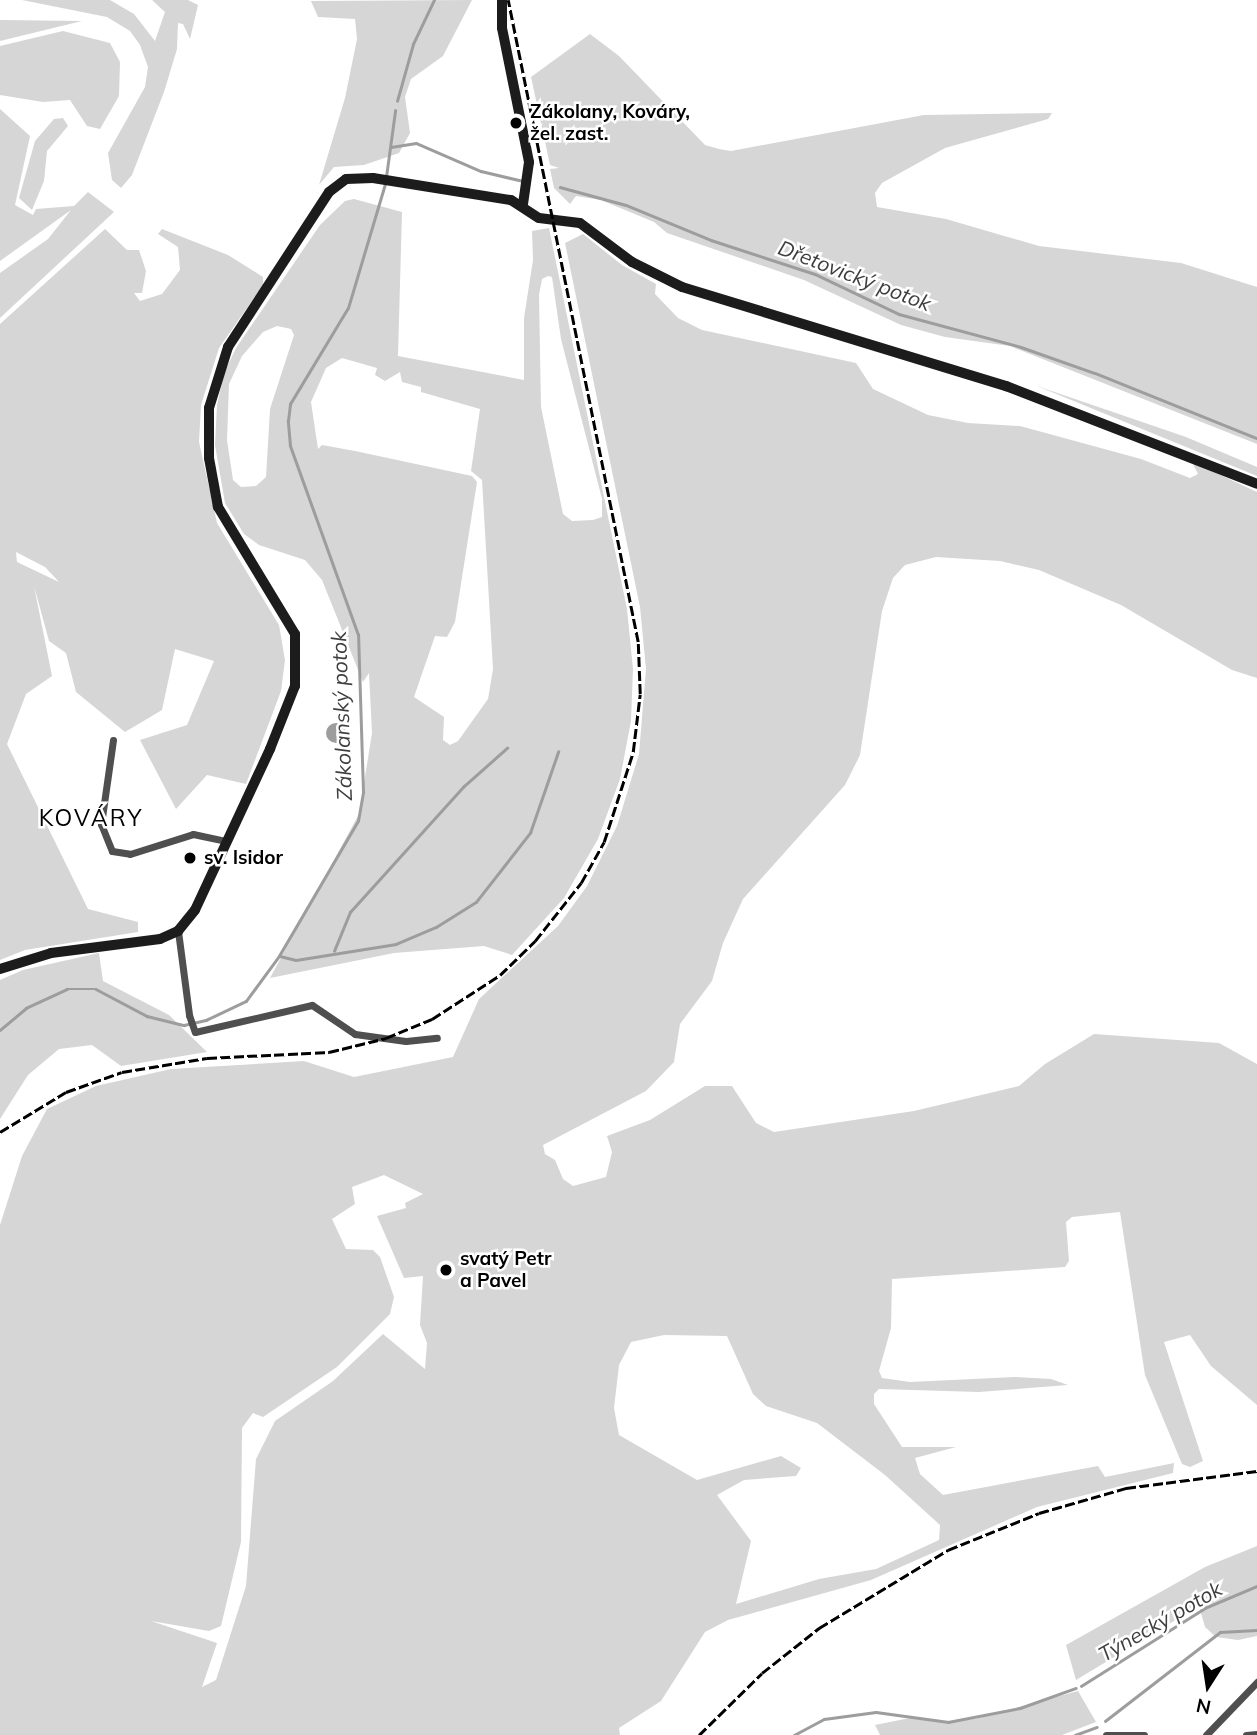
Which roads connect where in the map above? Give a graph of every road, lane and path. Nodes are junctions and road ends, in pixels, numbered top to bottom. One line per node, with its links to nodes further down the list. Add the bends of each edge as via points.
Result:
1 (502, 0): 2 (main road, via 502,28 529,162)
2 (523, 204): 3 (main road, via 539,218 580,223 632,262 682,287 1006,386); 5 (main road, via 376,178 346,179 329,192 228,347 213,387 209,457 216,500 289,616 298,659 291,699)
3 (1257, 484)
4 (113, 740): 5 (street, via 101,824 112,851 130,854 193,834)
5 (225, 841): 6 (main road, via 195,910)
6 (178, 932): 7 (main road, via 160,939 51,953); 8 (street, via 195,1032 312,1005 355,1034 406,1041)
7 (0, 969)
8 (437, 1038)
9 (1257, 1682): 13 (street)
10 (1257, 1734): 14 (street)
11 (1105, 1735): 12 (street)
12 (1144, 1735)
13 (1206, 1735)
14 (1247, 1735)

